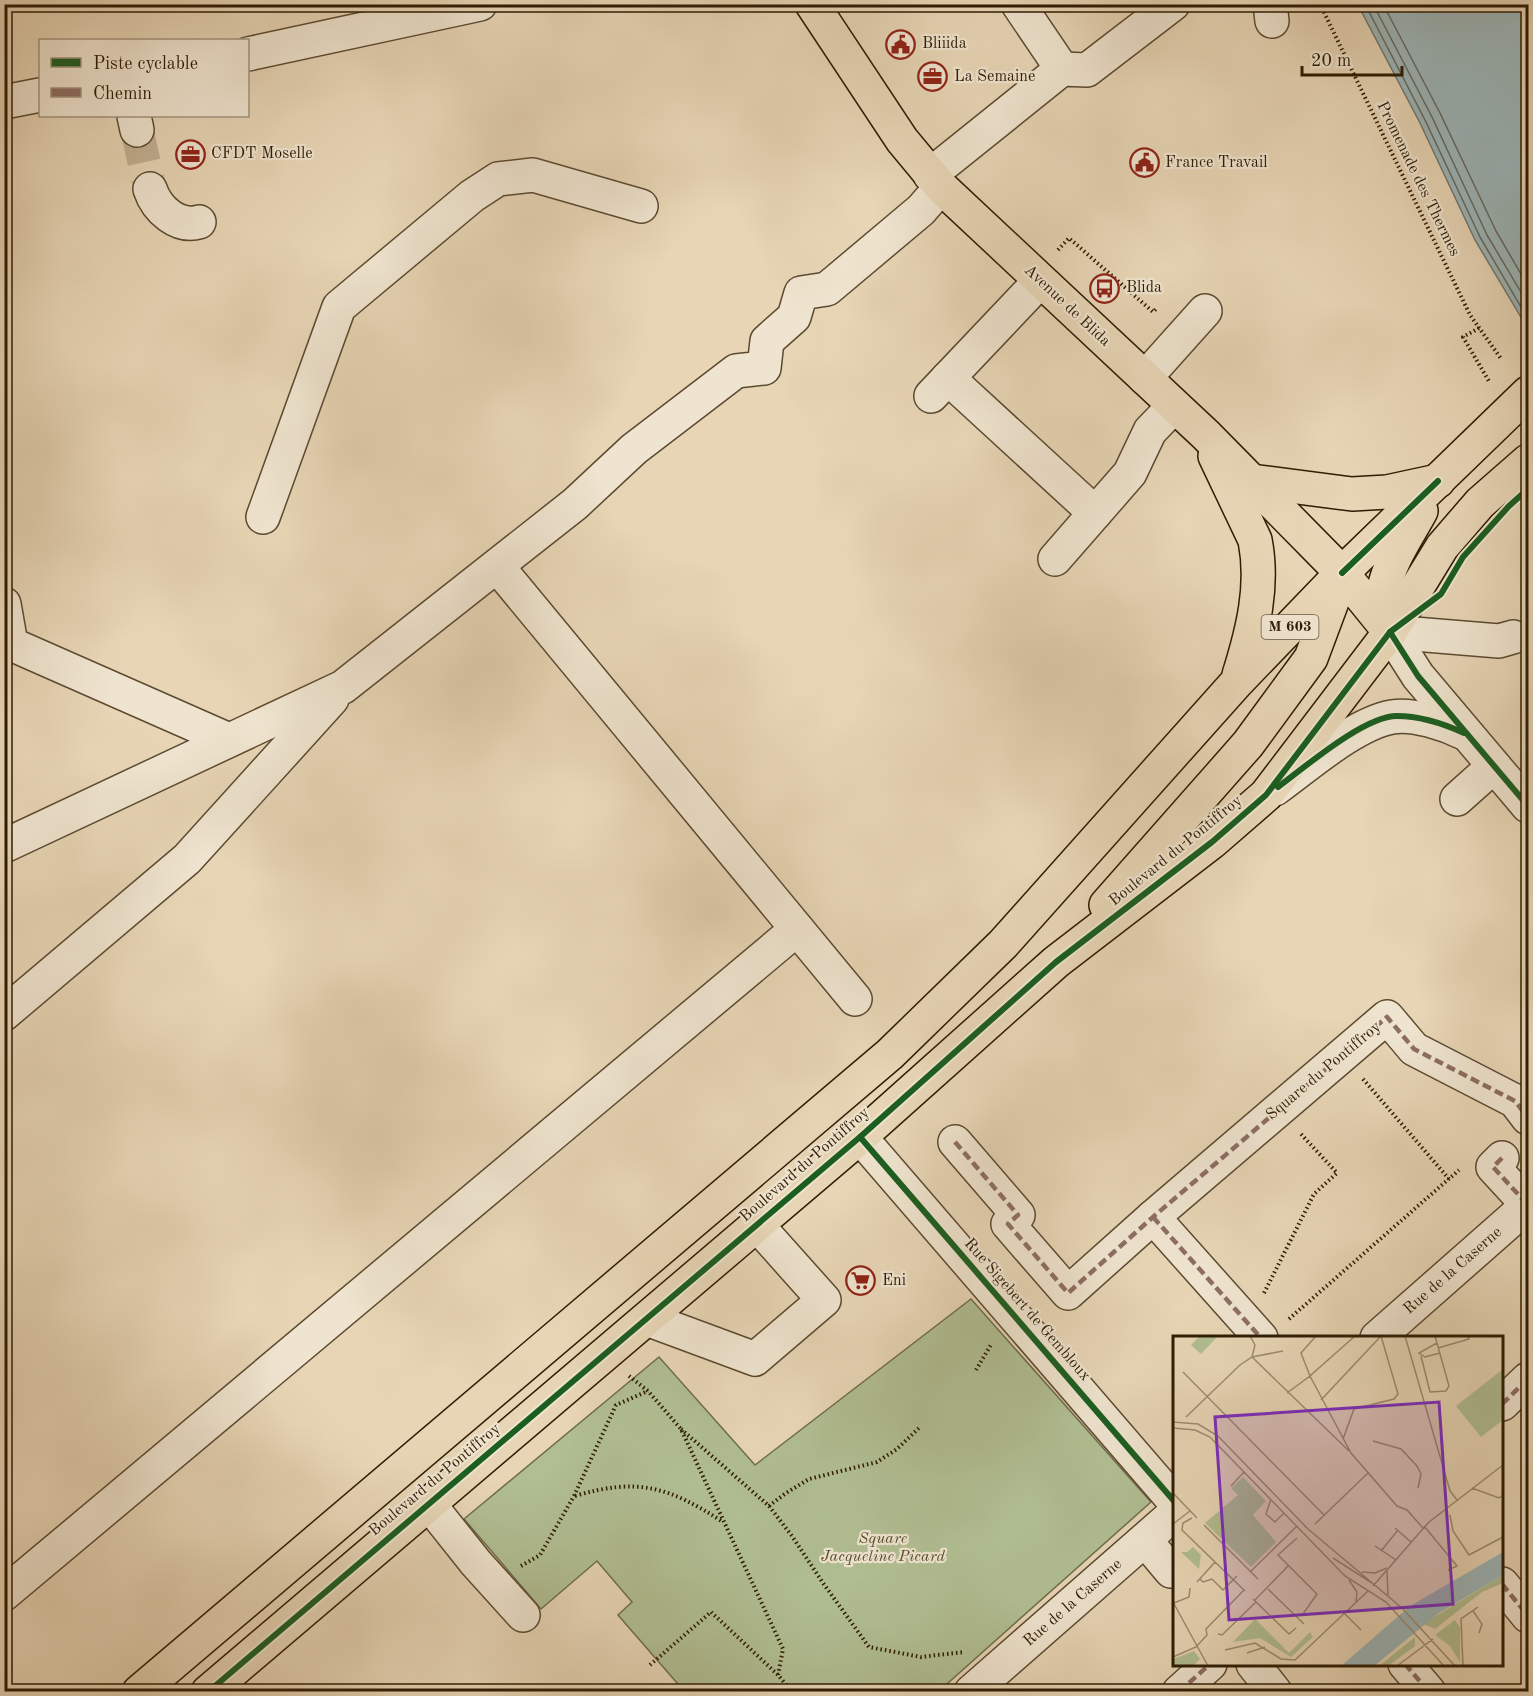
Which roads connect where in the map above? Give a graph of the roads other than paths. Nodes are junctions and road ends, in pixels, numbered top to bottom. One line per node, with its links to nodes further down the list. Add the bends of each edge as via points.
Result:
1 (480, 4): 5 (street)
2 (812, 4): 9 (main road, Avenue de Blida, via 902,140)
3 (1017, 4): 6 (street)
4 (1173, 4): 6 (street, via 1087,70)
5 (249, 54)
6 (1062, 69): 9 (street)
7 (39, 95): 8 (street)
8 (4, 102)
9 (936, 181): 13 (main road, Avenue de Blida); 25 (street, via 921,210 827,289 801,293 794,317 767,341 764,368 736,371 634,449 575,504)
10 (150, 189): 12 (street, via 166,215 190,224)
11 (641, 206): 23 (street, via 533,175 498,179 472,196 339,307)
12 (200, 222)
13 (1040, 280): 15 (main road, Avenue de Blida); 22 (street, via 940,387)
14 (1205, 311): 15 (street)
15 (1145, 378): 17 (main road, Avenue de Blida)
16 (1528, 393): 21 (main road, Boulevard du Pontiffroy / M 603)
17 (1174, 406): 18 (main road, Avenue de Blida); 22 (street, via 1150,431 1130,473)
18 (1206, 435): 20 (main road, Avenue de Blida); 30 (main road, Avenue de Blida, via 1255,540 1257,554 1257,605)
19 (1528, 461): 28 (main road, Boulevard du Pontiffroy / M 603, via 1480,503 1442,547)
20 (1251, 481): 21 (main road, via 1352,494 1387,492); 26 (main road, Avenue de Blida)
21 (1438, 481): 26 (main road, Boulevard du Pontiffroy / M 603); 28 (main road, Boulevard du Pontiffroy / M 603, via 1402,545 1383,590)
22 (1095, 513): 24 (street)
23 (263, 518)
24 (1055, 559)
25 (497, 566): 31 (street); 39 (street)
26 (1342, 573): 28 (main road, Avenue de Blida); 30 (main road, Boulevard du Pontiffroy / M 603); 40 (main road, Boulevard du Pontiffroy / M 603, via 1311,658 1248,744)
27 (4, 604): 33 (street, via 11,644)
28 (1390, 632): 29 (street, via 1499,641); 32 (street, via 1418,676); 35 (main road, Boulevard du Pontiffroy / M 603)
29 (1513, 637)
30 (1237, 682): 68 (main road, Boulevard du Pontiffroy / M 603, via 1003,945 890,1054)
31 (343, 687): 33 (street); 42 (street, via 187,859)
32 (1464, 733): 34 (street); 35 (street, via 1437,721 1395,716 1364,726)
33 (229, 740): 38 (street)
34 (1494, 766): 36 (street); 37 (street)
35 (1266, 795): 40 (main road, Boulevard du Pontiffroy / M 603, via 1212,842)
36 (1457, 799)
37 (1528, 806)
38 (4, 846)
39 (797, 929): 41 (street); 61 (street)
40 (1056, 962): 44 (main road, Boulevard du Pontiffroy / M 603)
41 (855, 999)
42 (4, 1014)
43 (1528, 1118): 48 (street, Square du Pontiffroy, via 1515,1101 1414,1049 1387,1017)
44 (860, 1137): 49 (main road, Boulevard du Pontiffroy / M 603); 55 (street, Rue Sigebert de Gembloux)
45 (956, 1142): 48 (street, Square du Pontiffroy, via 1018,1215 1008,1224 1068,1293)
46 (1502, 1158): 47 (street, via 1493,1167)
47 (1528, 1205): 52 (street, Rue de la Caserne)
48 (1153, 1217): 51 (street)
49 (757, 1225): 50 (main road, Boulevard du Pontiffroy / M 603); 50 (street, via 824,1300 755,1359)
50 (647, 1319): 56 (main road, Boulevard du Pontiffroy / M 603)
51 (1265, 1328)
52 (1379, 1336)
53 (1528, 1379): 54 (street)
54 (1503, 1403)
55 (1173, 1500)
56 (429, 1504): 62 (street); 69 (main road, Boulevard du Pontiffroy / M 603)
57 (1173, 1515): 58 (street, Rue de la Caserne)
58 (1145, 1540): 59 (street); 70 (street, Rue de la Caserne)
59 (1171, 1571)
60 (1503, 1585): 63 (street)
61 (4, 1594)
62 (523, 1615)
63 (1528, 1616)
64 (1209, 1666): 67 (street)
65 (1254, 1666): 71 (street)
66 (1406, 1666): 72 (street)
67 (1182, 1689)
68 (139, 1692)
69 (208, 1692)
70 (971, 1692)
71 (1275, 1692)
72 (1429, 1692)

